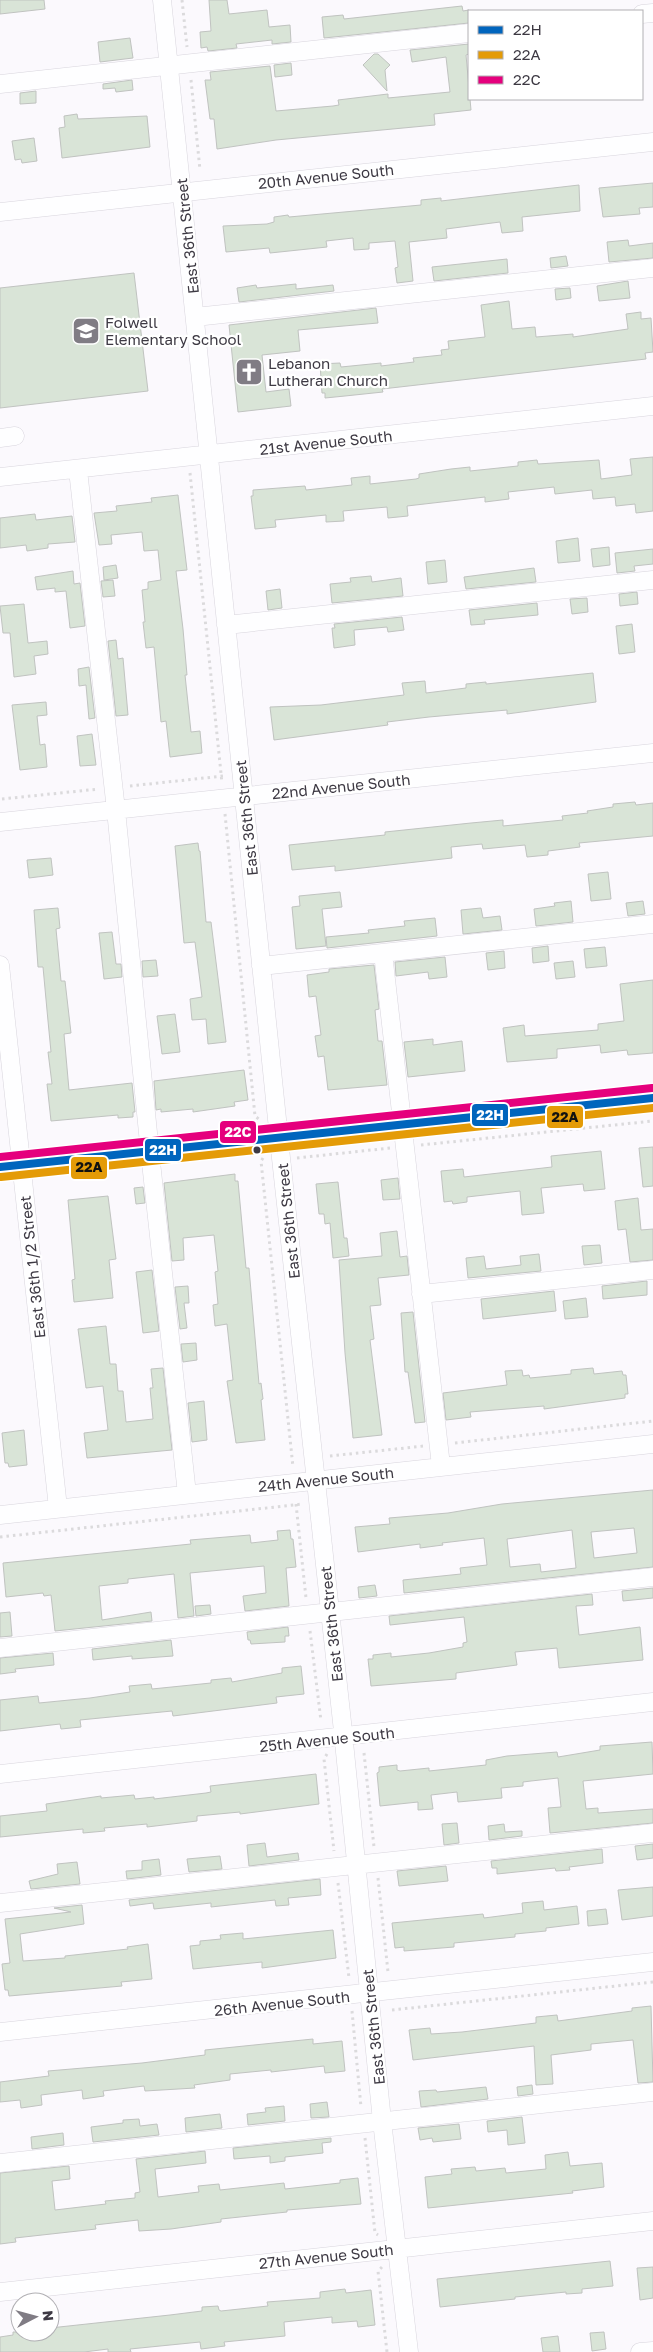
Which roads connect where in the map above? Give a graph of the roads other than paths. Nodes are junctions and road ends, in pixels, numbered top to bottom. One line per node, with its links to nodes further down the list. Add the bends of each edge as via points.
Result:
1 (162, 0): 3 (street, East 36th Street)
2 (468, 33): 3 (street)
3 (169, 66): 4 (street); 6 (street, East 36th Street)
4 (0, 84)
5 (653, 142): 6 (street, 20th Avenue South)
6 (182, 191): 7 (street, 20th Avenue South); 9 (street, East 36th Street)
7 (0, 212)
8 (653, 268): 9 (street)
9 (195, 317): 11 (street, East 36th Street)
10 (653, 406): 11 (street, 21st Avenue South)
11 (208, 455): 12 (street, 21st Avenue South); 15 (street, East 36th Street)
12 (78, 470): 13 (street, 21st Avenue South); 18 (street)
13 (0, 477)
14 (653, 580): 15 (street)
15 (226, 625): 17 (street, East 36th Street)
16 (653, 753): 17 (street, 22nd Avenue South)
17 (244, 796): 18 (street, 22nd Avenue South); 24 (street, East 36th Street)
18 (116, 810): 19 (street, 22nd Avenue South); 28 (street)
19 (0, 822)
20 (653, 924): 21 (street); 22 (street)
21 (653, 929)
22 (383, 953): 24 (street); 26 (street)
23 (0, 965): 29 (street, East 36th 1/2 Street)
24 (261, 966): 27 (street, East 36th Street)
25 (653, 1098): 26 (street)
26 (402, 1126): 27 (street); 32 (street)
27 (279, 1139): 28 (street); 35 (street, East 36th Street)
28 (150, 1153): 29 (street); 36 (street)
29 (21, 1164): 30 (street); 37 (street, East 36th 1/2 Street)
30 (0, 1167)
31 (653, 1270): 32 (street)
32 (421, 1294): 34 (street)
33 (653, 1444): 34 (street, 24th Avenue South)
34 (441, 1466): 35 (street, 24th Avenue South)
35 (316, 1480): 36 (street, 24th Avenue South); 40 (street, East 36th Street)
36 (187, 1494): 37 (street, 24th Avenue South)
37 (58, 1508): 38 (street, 24th Avenue South)
38 (0, 1515)
39 (653, 1577): 40 (street)
40 (330, 1614): 41 (street); 43 (street, East 36th Street)
41 (0, 1648)
42 (653, 1702): 43 (street, 25th Avenue South)
43 (344, 1737): 44 (street, 25th Avenue South); 46 (street, East 36th Street)
44 (0, 1774)
45 (653, 1833): 46 (street)
46 (357, 1865): 47 (street); 49 (street, East 36th Street)
47 (0, 1903)
48 (653, 1962): 49 (street, 26th Avenue South)
49 (369, 1993): 50 (street, 26th Avenue South); 52 (street, East 36th Street)
50 (0, 2032)
51 (653, 2092): 52 (street)
52 (382, 2121): 53 (street); 55 (street, East 36th Street)
53 (0, 2163)
54 (653, 2221): 55 (street, 27th Avenue South)
55 (398, 2249): 56 (street, 27th Avenue South); 58 (street, East 36th Street)
56 (0, 2292)
57 (653, 2351): 59 (street)
58 (410, 2352)
59 (640, 2352)

